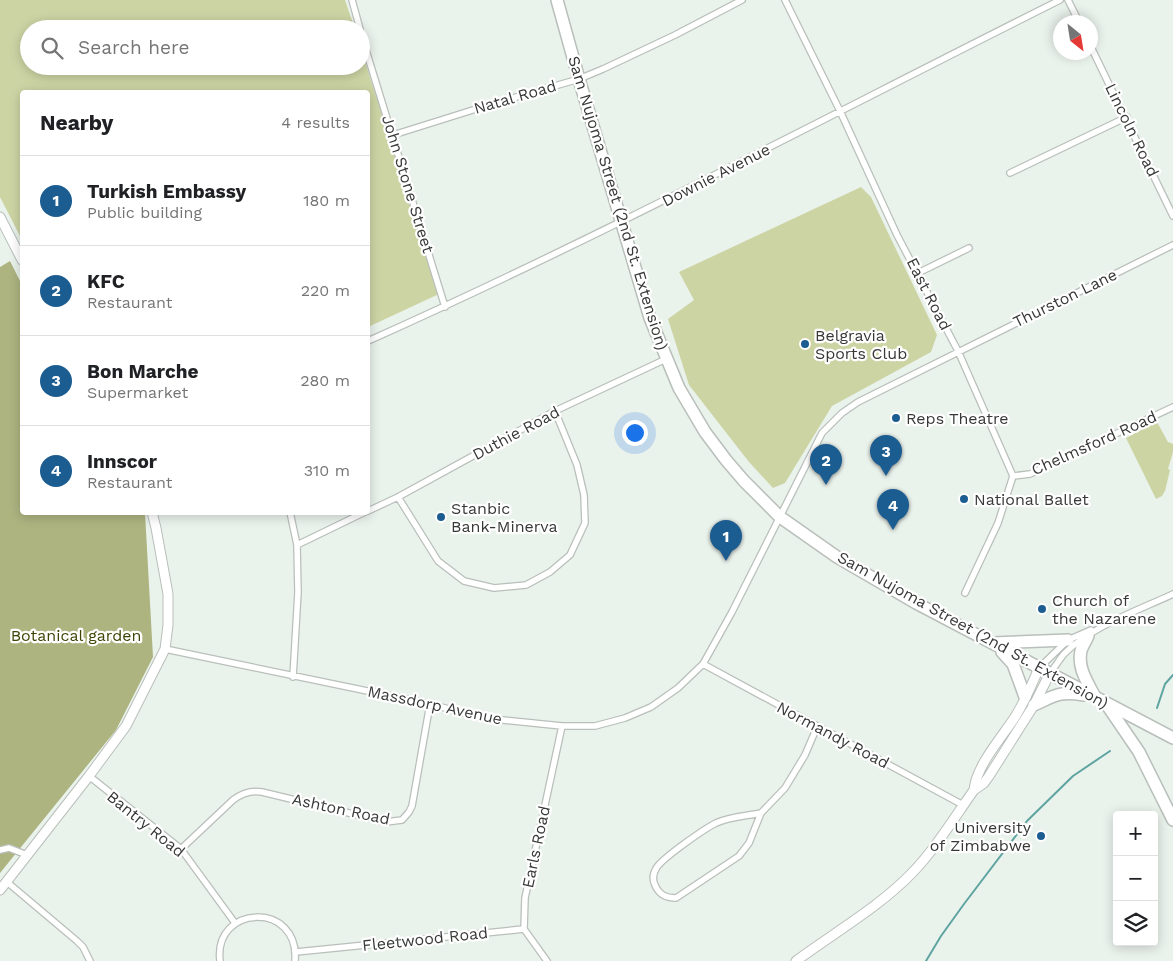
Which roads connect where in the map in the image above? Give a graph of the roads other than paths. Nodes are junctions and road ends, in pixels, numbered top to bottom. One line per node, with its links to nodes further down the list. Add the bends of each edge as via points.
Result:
1 (352, 0): 8 (street)
2 (557, 0): 11 (highway, Sam Nujoma Street (2nd St. Extension))
3 (742, 0): 11 (street, Natal Road)
4 (785, 0): 12 (street, East Road)
5 (1060, 0): 12 (street, Downie Avenue)
6 (1068, 0): 7 (street)
7 (1076, 15)
8 (358, 20)
9 (1098, 60): 13 (street, Lincoln Road)
10 (370, 62): 14 (street, John Stone Street)
11 (579, 79): 14 (street, Natal Road); 18 (highway, Sam Nujoma Street (2nd St. Extension))
12 (840, 111): 18 (street, Downie Avenue); 22 (street, East Road)
13 (1127, 117): 15 (street); 16 (street, Lincoln Road)
14 (393, 135): 23 (street, John Stone Street)
15 (1010, 173)
16 (1173, 216)
17 (0, 217): 21 (street)
18 (621, 222): 23 (street, Downie Avenue); 26 (highway, Sam Nujoma Street (2nd St. Extension))
19 (1173, 244): 25 (street, Thurston Lane)
20 (968, 248): 22 (street)
21 (20, 256)
22 (918, 273): 25 (street, East Road)
23 (445, 307): 24 (street, Downie Avenue)
24 (370, 341)
25 (958, 351): 29 (street, East Road); 35 (street, Thurston Lane, via 858,402 835,419 822,433)
26 (666, 359): 28 (street, Duthie Road); 35 (highway, Sam Nujoma Street (2nd St. Extension), via 678,388 705,432 744,481)
27 (1173, 407): 29 (street, Chelmsford Road, via 1030,474)
28 (555, 411): 30 (street, Duthie Road); 30 (street, via 576,464 584,495 585,523 570,555 550,572 526,585 494,588 464,580 438,561)
29 (1013, 476): 37 (street, via 998,523)
30 (398, 497): 31 (street, Duthie Road)
31 (370, 510)
32 (153, 515): 43 (street, via 168,594)
33 (291, 515): 36 (street)
34 (360, 515): 36 (street, Duthie Road)
35 (780, 517): 42 (highway, Sam Nujoma Street (2nd St. Extension), via 837,557); 44 (street, Massdorp Avenue)
36 (297, 544): 46 (street)
37 (965, 594)
38 (1173, 594): 39 (street)
39 (1107, 625): 40 (street); 41 (street)
40 (1088, 636): 45 (street); 47 (highway, via 1081,651 1081,666)
41 (1068, 640): 42 (highway); 45 (street)
42 (994, 643): 45 (highway, Sam Nujoma Street (2nd St. Extension)); 48 (highway, via 1014,664)
43 (165, 649): 46 (street, Massdorp Avenue); 53 (street, via 134,713)
44 (703, 664): 50 (street, Massdorp Avenue, via 678,688 651,707 595,726); 51 (street, Normandy Road)
45 (1045, 671): 47 (highway, Sam Nujoma Street (2nd St. Extension)); 48 (street)
46 (293, 677): 49 (street, Massdorp Avenue)
47 (1100, 699): 48 (highway, via 1068,692); 52 (highway, Sam Nujoma Street (2nd St. Extension)); 56 (highway, via 1139,752)
48 (1030, 701): 54 (street, via 989,776)
49 (430, 704): 50 (street, Massdorp Avenue, via 483,718); 57 (street, Ashton Road, via 412,806 402,820 386,822 250,791 233,800)
50 (562, 726): 63 (street, Earls Road, via 525,898)
51 (817, 727): 54 (street, Normandy Road); 55 (street, via 785,788)
52 (1173, 738)
53 (89, 776): 57 (street, Bantry Road); 59 (street)
54 (963, 805): 69 (street, via 925,859 899,885)
55 (761, 813): 55 (street, via 749,843 739,856 676,898 666,898 660,893 653,878 655,869 664,859 716,824)
56 (1173, 820)
57 (181, 849): 62 (street, Bantry Road)
58 (0, 850): 59 (street, via 9,848)
59 (27, 855): 60 (street)
60 (7, 882): 61 (street); 65 (street, via 78,941)
61 (0, 890)
62 (235, 923): 64 (street, via 254,916 274,920 289,933); 66 (street, via 222,939)
63 (524, 929): 64 (street, Fleetwood Road); 68 (street)
64 (296, 952): 67 (street)
65 (90, 961)
66 (220, 961)
67 (295, 961)
68 (547, 961)
69 (796, 961)

